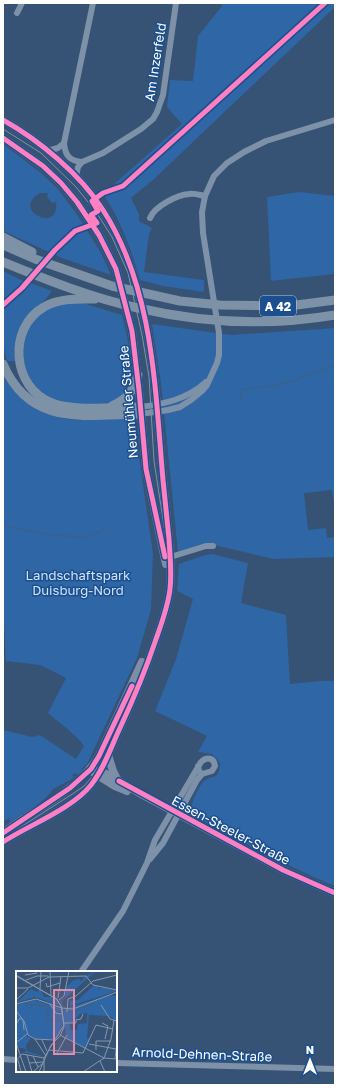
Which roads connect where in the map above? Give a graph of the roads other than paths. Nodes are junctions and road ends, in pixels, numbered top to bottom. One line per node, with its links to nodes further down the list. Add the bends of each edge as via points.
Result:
1 (22, 3): 4 (street)
2 (93, 3): 8 (street)
3 (176, 3): 10 (street, Am Inzerfeld, via 161,104 153,118 128,138)
4 (17, 13)
5 (3, 120): 9 (main road, Neumühler Straße)
6 (335, 120): 12 (street, via 266,141 244,152 227,163 214,176)
7 (3, 138): 22 (main road, Neumühler Straße, via 43,166 61,183 106,246 116,269 132,331)
8 (64, 143): 9 (street, via 58,148); 10 (street, via 68,158)
9 (47, 150): 11 (main road, Neumühler Straße)
10 (82, 162): 11 (street)
11 (76, 177): 24 (main road, Neumühler Straße, via 96,198 117,236 132,275 149,333)
12 (205, 196): 13 (street, via 179,196 155,210); 24 (street, via 202,212 203,233 219,333 217,363 202,391 180,407)
13 (150, 218)
14 (3, 237): 16 (highway)
15 (3, 246): 16 (highway, A 42)
16 (37, 257): 19 (highway, A 42, via 112,286 180,301 220,305 289,306)
17 (3, 262): 18 (highway, A 42)
18 (104, 299): 20 (highway, A 42, via 152,311 222,321 286,320); 23 (highway, via 70,299 44,306 32,316 25,327 18,350 24,376 40,396 66,407)
19 (335, 300)
20 (335, 315)
21 (3, 364): 25 (highway, via 12,381 28,400 52,412 69,415)
22 (138, 375): 23 (highway, via 129,396); 25 (main road, Neumühler Straße)
23 (109, 407): 25 (highway)
24 (157, 408): 25 (street); 27 (main road, Neumühler Straße)
25 (140, 410): 27 (main road, Neumühler Straße, via 146,469)
26 (213, 546): 27 (street)
27 (168, 558): 28 (main road, Neumühler Straße, via 170,591 159,633 134,699); 30 (main road, Neumühler Straße, via 165,590 154,631 137,674)
28 (108, 754): 31 (main road, Neumühler Straße); 33 (main road)
29 (198, 766): 32 (street); 32 (street, via 205,759 214,762 212,771); 35 (street)
30 (91, 769): 31 (main road, Essen-Steeler-Straße); 36 (main road, Neumühler Straße, via 70,788)
31 (99, 774): 33 (main road, Essen-Steeler-Straße); 34 (main road, Neumühler Straße)
32 (202, 774): 35 (street)
33 (117, 784): 34 (main road, via 95,786); 35 (main road, Essen-Steeler-Straße)
34 (88, 790): 37 (main road, Neumühler Straße, via 68,805)
35 (175, 813): 38 (main road, Essen-Steeler-Straße, via 283,870); 39 (street, via 156,840 123,911)
36 (3, 833)
37 (3, 842)
38 (335, 893)
39 (83, 971)
40 (3, 1059): 41 (street)
41 (16, 1060)
42 (117, 1063): 43 (street, Arnold-Dehnen-Straße)
43 (335, 1069)

